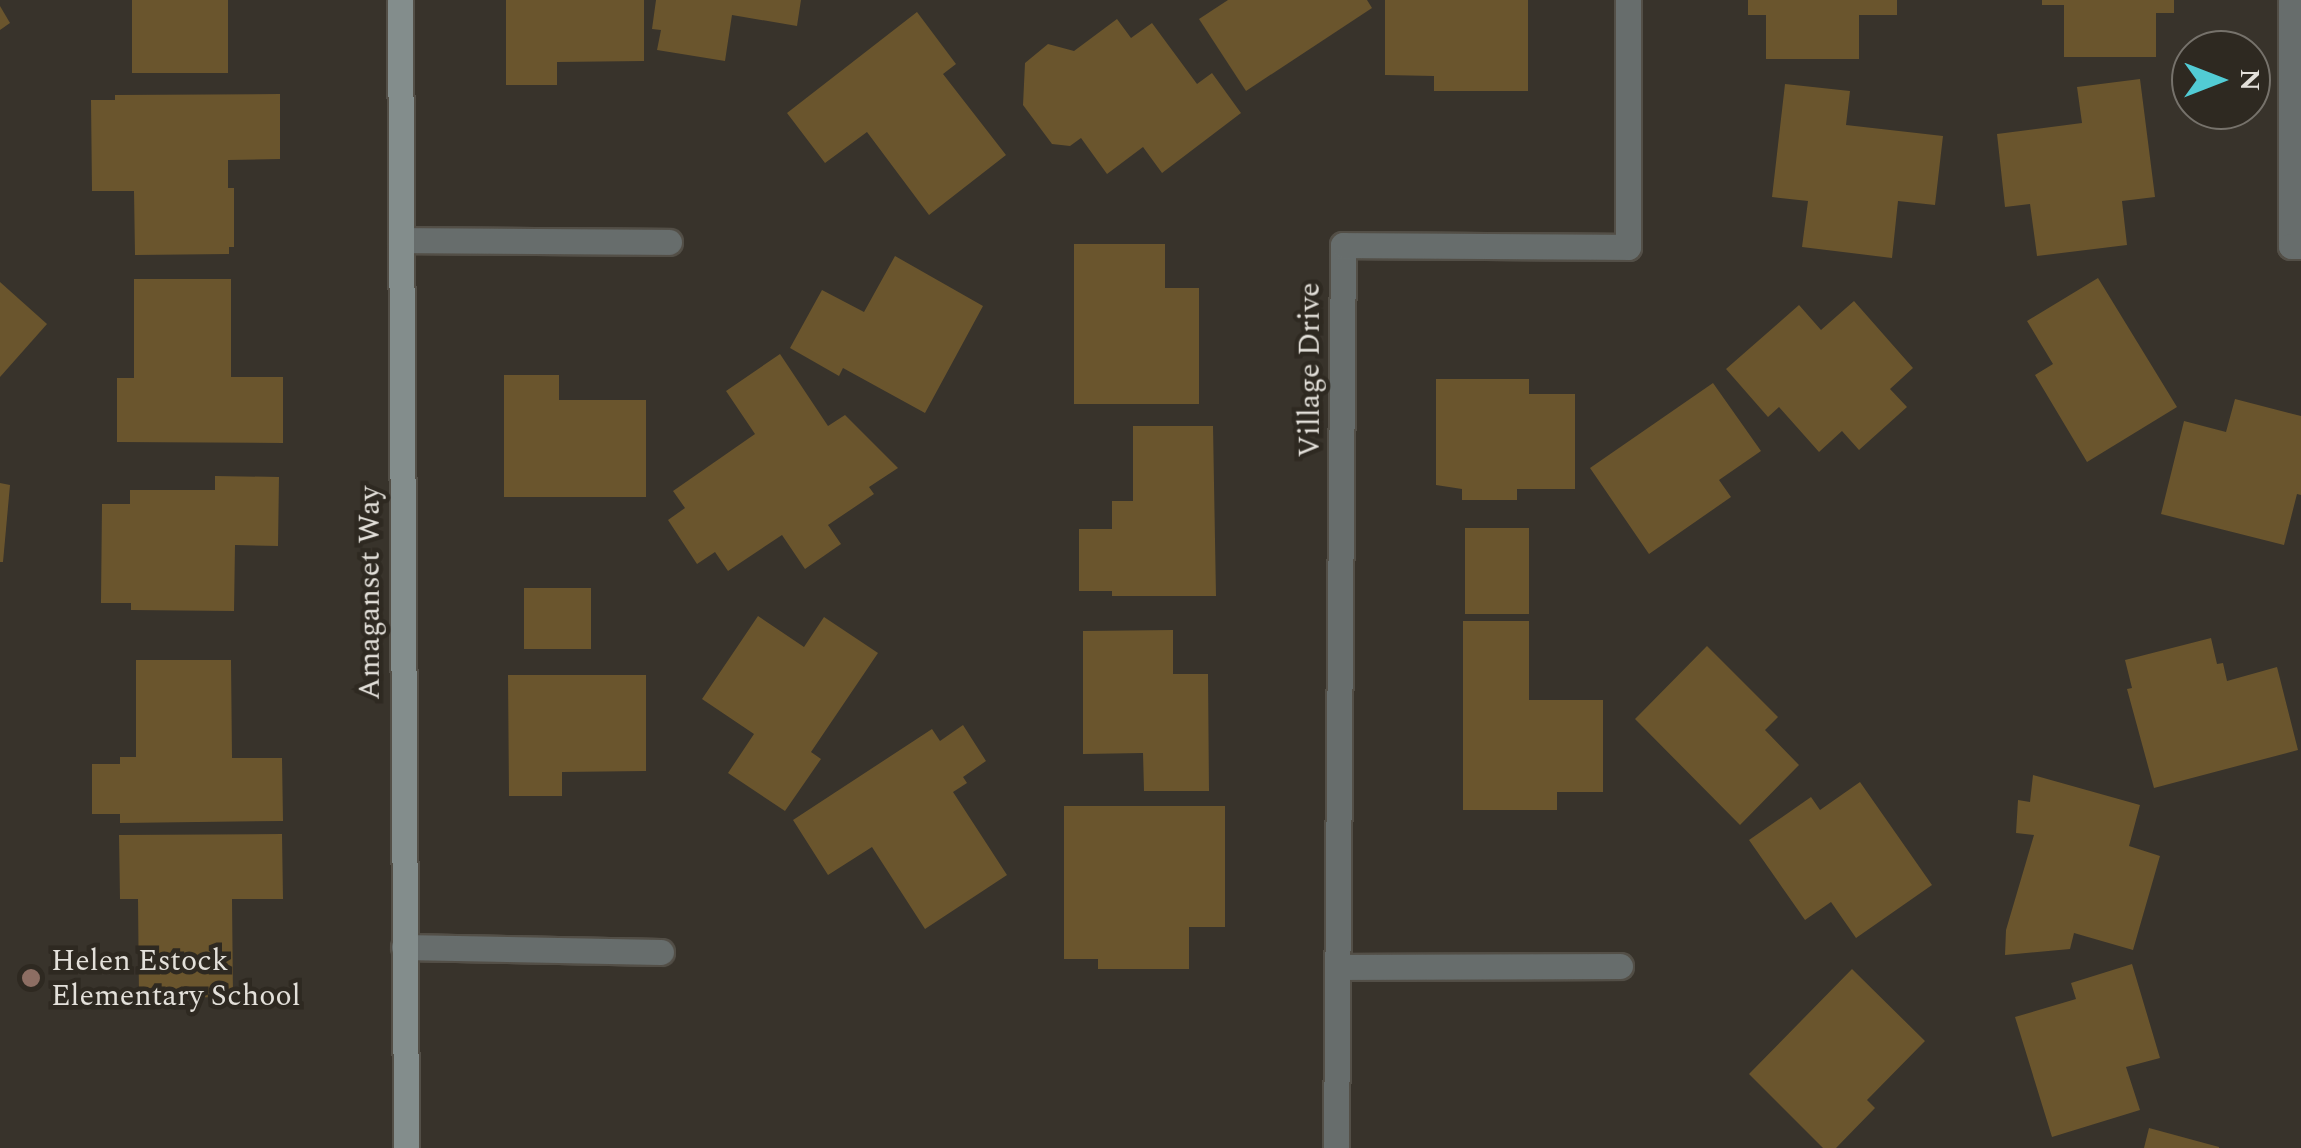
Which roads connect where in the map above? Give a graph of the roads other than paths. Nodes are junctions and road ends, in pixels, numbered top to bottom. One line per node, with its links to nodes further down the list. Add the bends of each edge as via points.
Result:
1 (400, 0): 4 (street, Amaganset Way)
2 (1628, 0): 10 (street, Village Drive, via 1628,247 1343,245)
3 (2291, 0): 6 (street, via 2291,246)
4 (401, 240): 5 (street); 7 (street, Amaganset Way)
5 (670, 242)
6 (2301, 246)
7 (404, 947): 8 (street); 11 (street, Amaganset Way)
8 (661, 952)
9 (1620, 966): 10 (street)
10 (1338, 967): 12 (street, Village Drive)
11 (406, 1148)
12 (1336, 1148)

